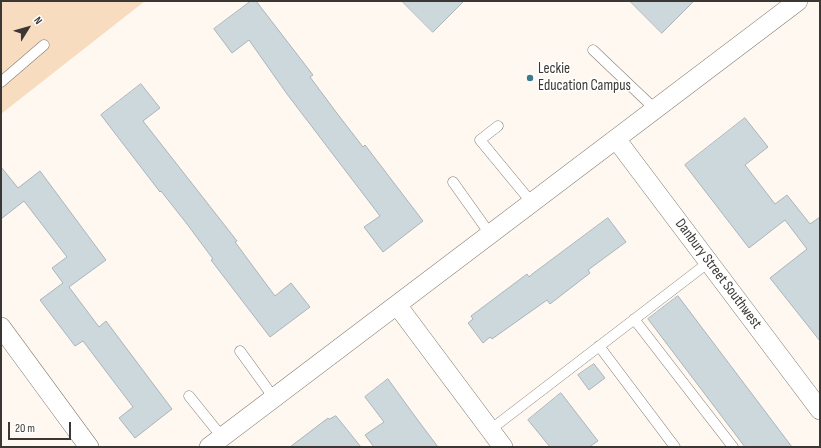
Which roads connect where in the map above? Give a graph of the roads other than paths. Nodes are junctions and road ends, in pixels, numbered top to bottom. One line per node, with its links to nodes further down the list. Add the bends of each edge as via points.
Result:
1 (798, 1): 5 (street)
2 (44, 45): 4 (lane)
3 (593, 50): 5 (lane)
4 (1, 82)
5 (656, 110): 7 (street)
6 (498, 126): 9 (lane, via 480,140)
7 (616, 139): 9 (street); 11 (street, Danbury Street Southwest)
8 (453, 182): 10 (lane)
9 (532, 203): 10 (street)
10 (490, 234): 12 (street)
11 (709, 262): 13 (lane); 19 (street, Danbury Street Southwest)
12 (397, 305): 18 (street); 20 (street)
13 (634, 319): 15 (lane); 25 (lane)
14 (1, 328): 22 (street)
15 (599, 346): 20 (lane); 24 (lane)
16 (240, 351): 18 (lane)
17 (189, 396): 21 (lane)
18 (274, 398): 21 (street)
19 (820, 410)
20 (490, 430): 23 (street)
21 (215, 442)
22 (89, 447)
23 (503, 447)
24 (675, 447)
25 (733, 447)

